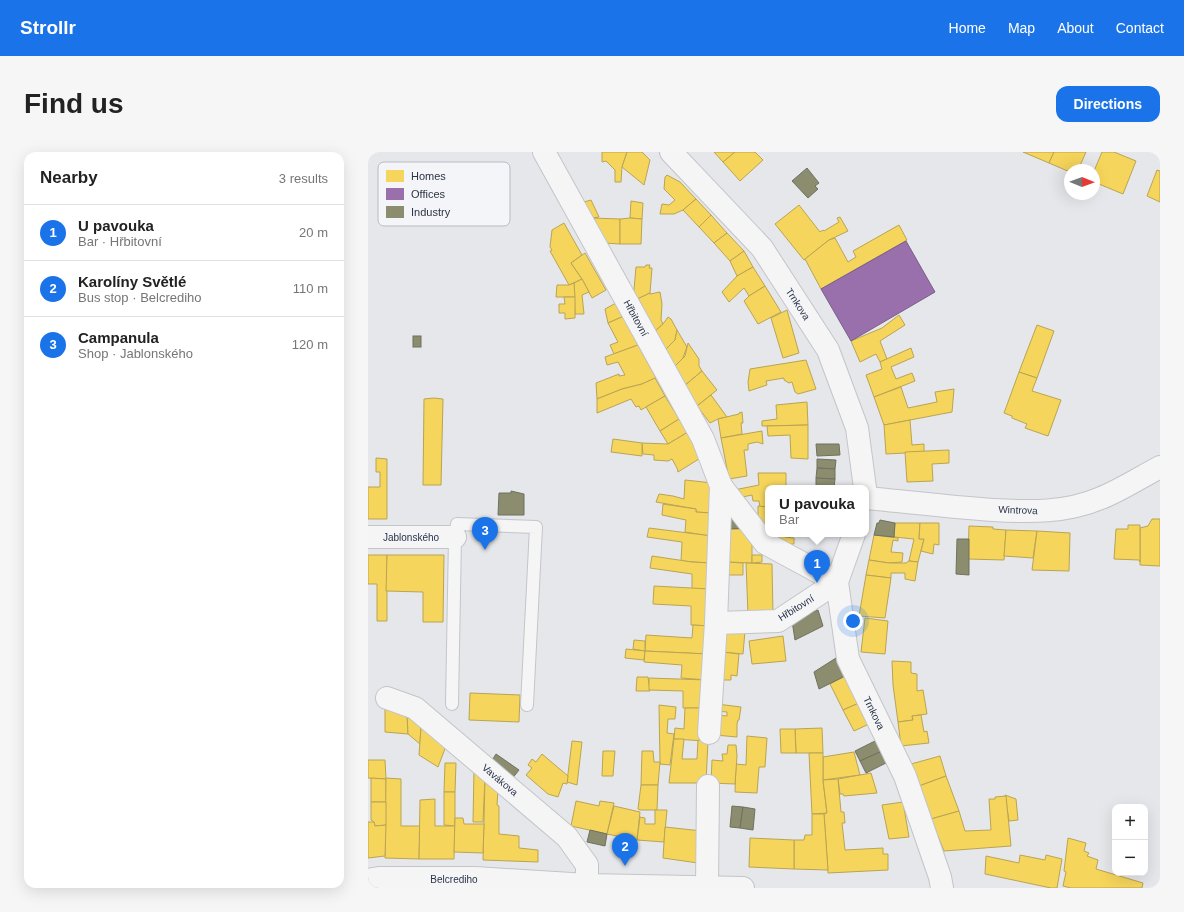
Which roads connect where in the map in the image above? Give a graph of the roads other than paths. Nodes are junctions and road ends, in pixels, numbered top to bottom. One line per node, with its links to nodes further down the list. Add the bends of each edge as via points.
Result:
1 (544, 152): 5 (street, Hřbitovní, via 703,439)
2 (671, 152): 4 (street, Trnkova, via 762,248 828,350 857,428)
3 (1160, 467): 6 (street, Wintrova, via 1101,498 1050,511 958,508)
4 (865, 485)
5 (721, 486): 10 (street, Hřbitovní, via 765,543); 11 (street, Hřbitovní)
6 (869, 498)
7 (455, 537): 9 (street, Jablonského); 13 (lane); 14 (lane, via 457,524 536,527)
8 (853, 537): 10 (street, Trnkova)
9 (368, 538)
10 (837, 582): 11 (street, Hřbitovní, via 778,621); 22 (street, Trnkova, via 848,659 905,776)
11 (716, 623): 15 (street, Hřbitovní)
12 (387, 698): 19 (street, Vavákova, via 415,708 567,837 587,865)
13 (452, 704)
14 (527, 705)
15 (709, 733)
16 (708, 786): 20 (street)
17 (368, 880): 18 (street, Belcrediho, via 379,878)
18 (475, 883): 19 (street, Belcrediho)
19 (587, 884): 20 (street, Belcrediho)
20 (707, 887): 21 (street, Belcrediho)
21 (743, 888)
22 (942, 888)

